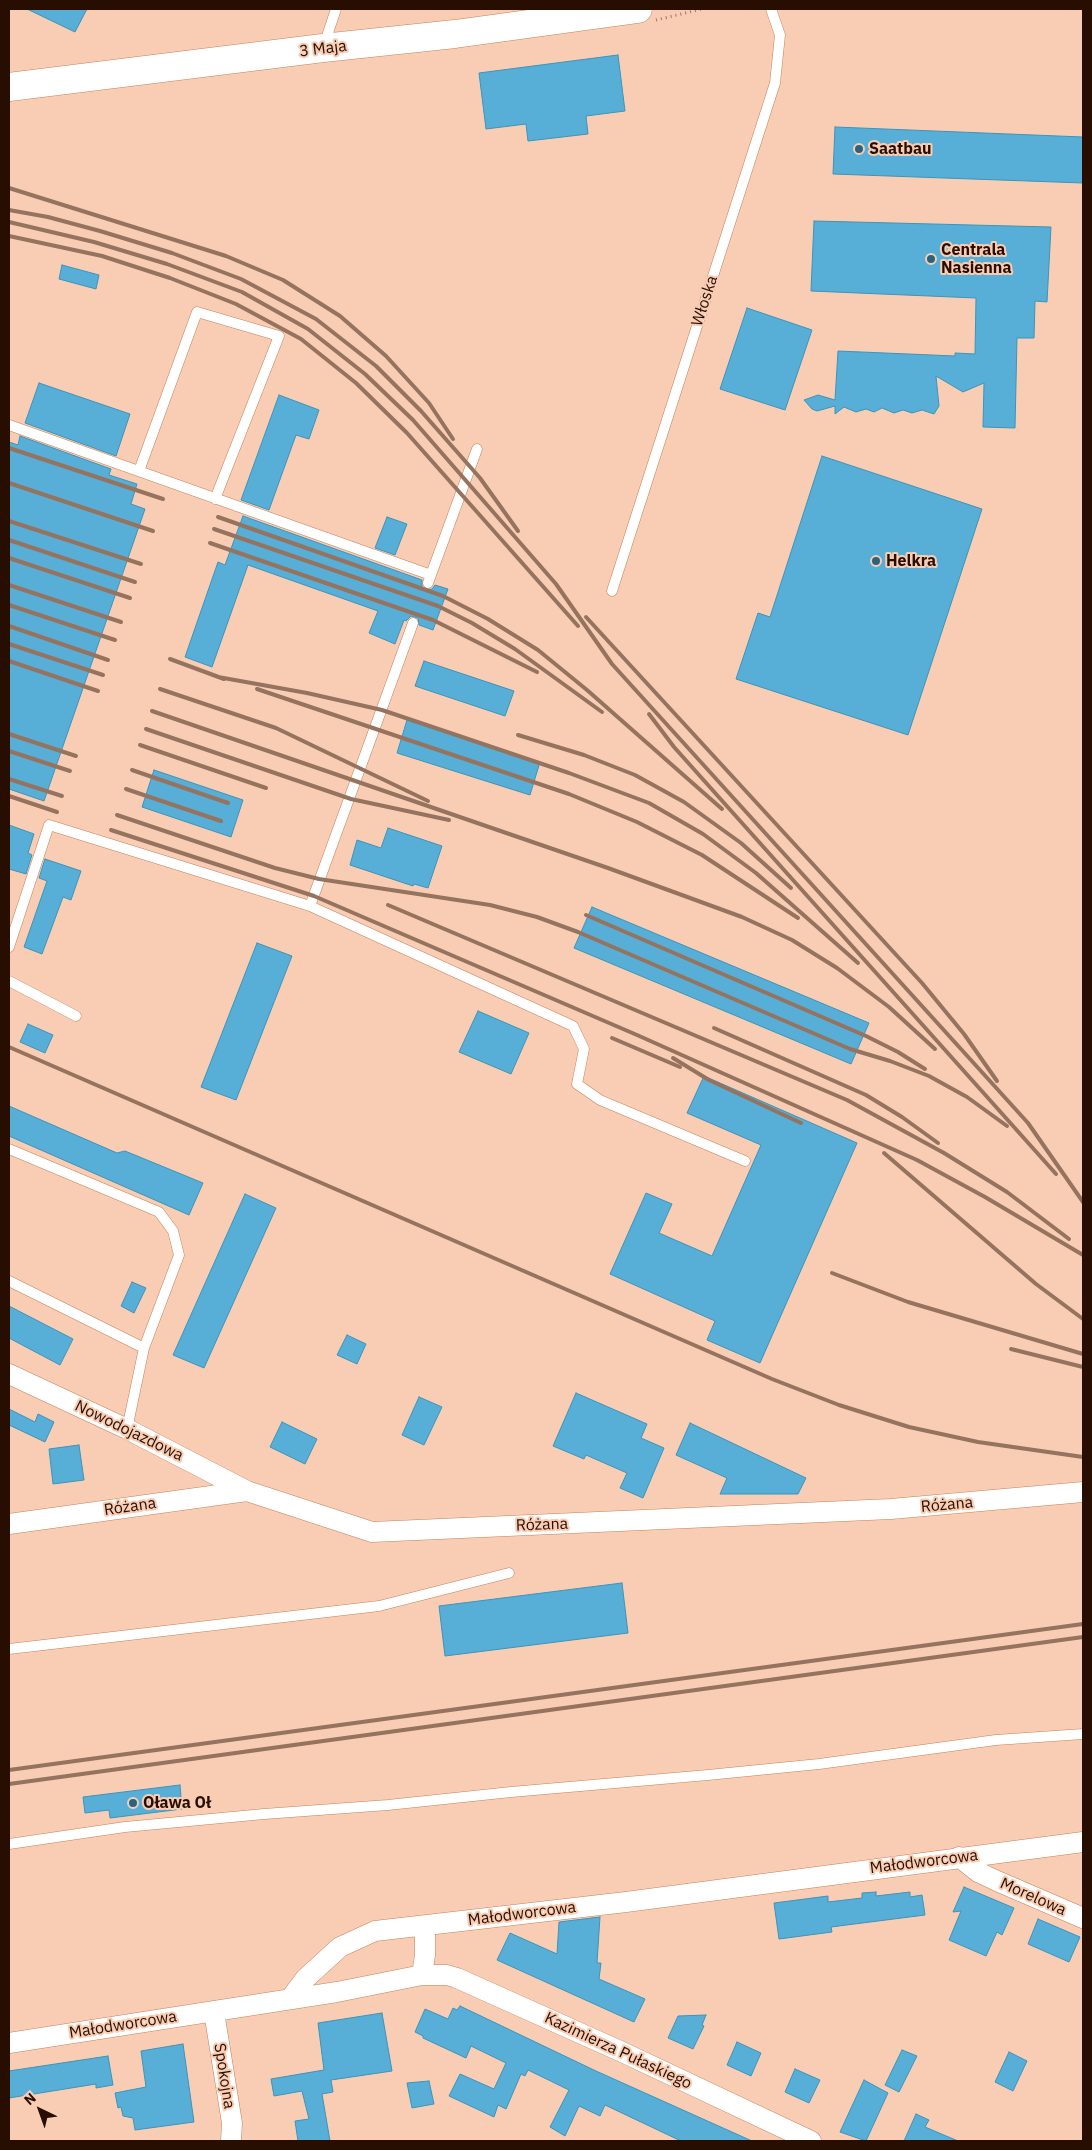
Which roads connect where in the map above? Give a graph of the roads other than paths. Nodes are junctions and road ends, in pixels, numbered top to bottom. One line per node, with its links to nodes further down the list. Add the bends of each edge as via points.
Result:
1 (336, 9): 4 (lane)
2 (638, 9): 4 (street, 3 Maja)
3 (771, 9): 10 (lane, Włoska, via 780,35 775,83)
4 (323, 48): 5 (street, 3 Maja)
5 (9, 87)
6 (9, 425): 8 (lane)
7 (477, 449): 9 (lane, via 430,579)
8 (139, 471): 9 (lane); 9 (lane, via 197,312 279,336)
9 (215, 499)
10 (612, 591)
11 (413, 623): 12 (lane)
12 (310, 906): 13 (lane, via 49,825); 17 (lane, via 573,1026 584,1049 576,1084 600,1100)
13 (9, 947)
14 (9, 981): 15 (lane)
15 (76, 1016)
16 (9, 1149): 19 (lane, via 159,1212 173,1231 179,1255)
17 (745, 1161)
18 (9, 1281): 19 (lane)
19 (144, 1348): 21 (lane)
20 (9, 1374): 21 (street, Nowodojazdowa)
21 (127, 1429): 22 (street, Nowodojazdowa)
22 (247, 1491): 23 (street, Różana, via 372,1532 891,1509); 24 (street, Różana)
23 (1083, 1492)
24 (9, 1524)
25 (509, 1573): 26 (lane, via 379,1606)
26 (9, 1649)
27 (1083, 1734): 29 (lane, via 996,1740 718,1774 125,1827)
28 (1083, 1842): 30 (street, Małodworcowa)
29 (9, 1844)
30 (959, 1856): 31 (street, Morelowa, via 978,1872); 32 (street, Małodworcowa)
31 (1083, 1918)
32 (425, 1926): 33 (street, via 426,1955); 34 (street, Małodworcowa, via 376,1931 340,1947 305,1978)
33 (422, 1975): 34 (street, Małodworcowa); 38 (street, Kazimierza Pułaskiego, via 458,1978)
34 (290, 1999): 35 (street, Małodworcowa)
35 (214, 2012): 36 (street, Małodworcowa); 37 (street, Spokojna, via 232,2123)
36 (9, 2043)
37 (231, 2141)
38 (811, 2141)

